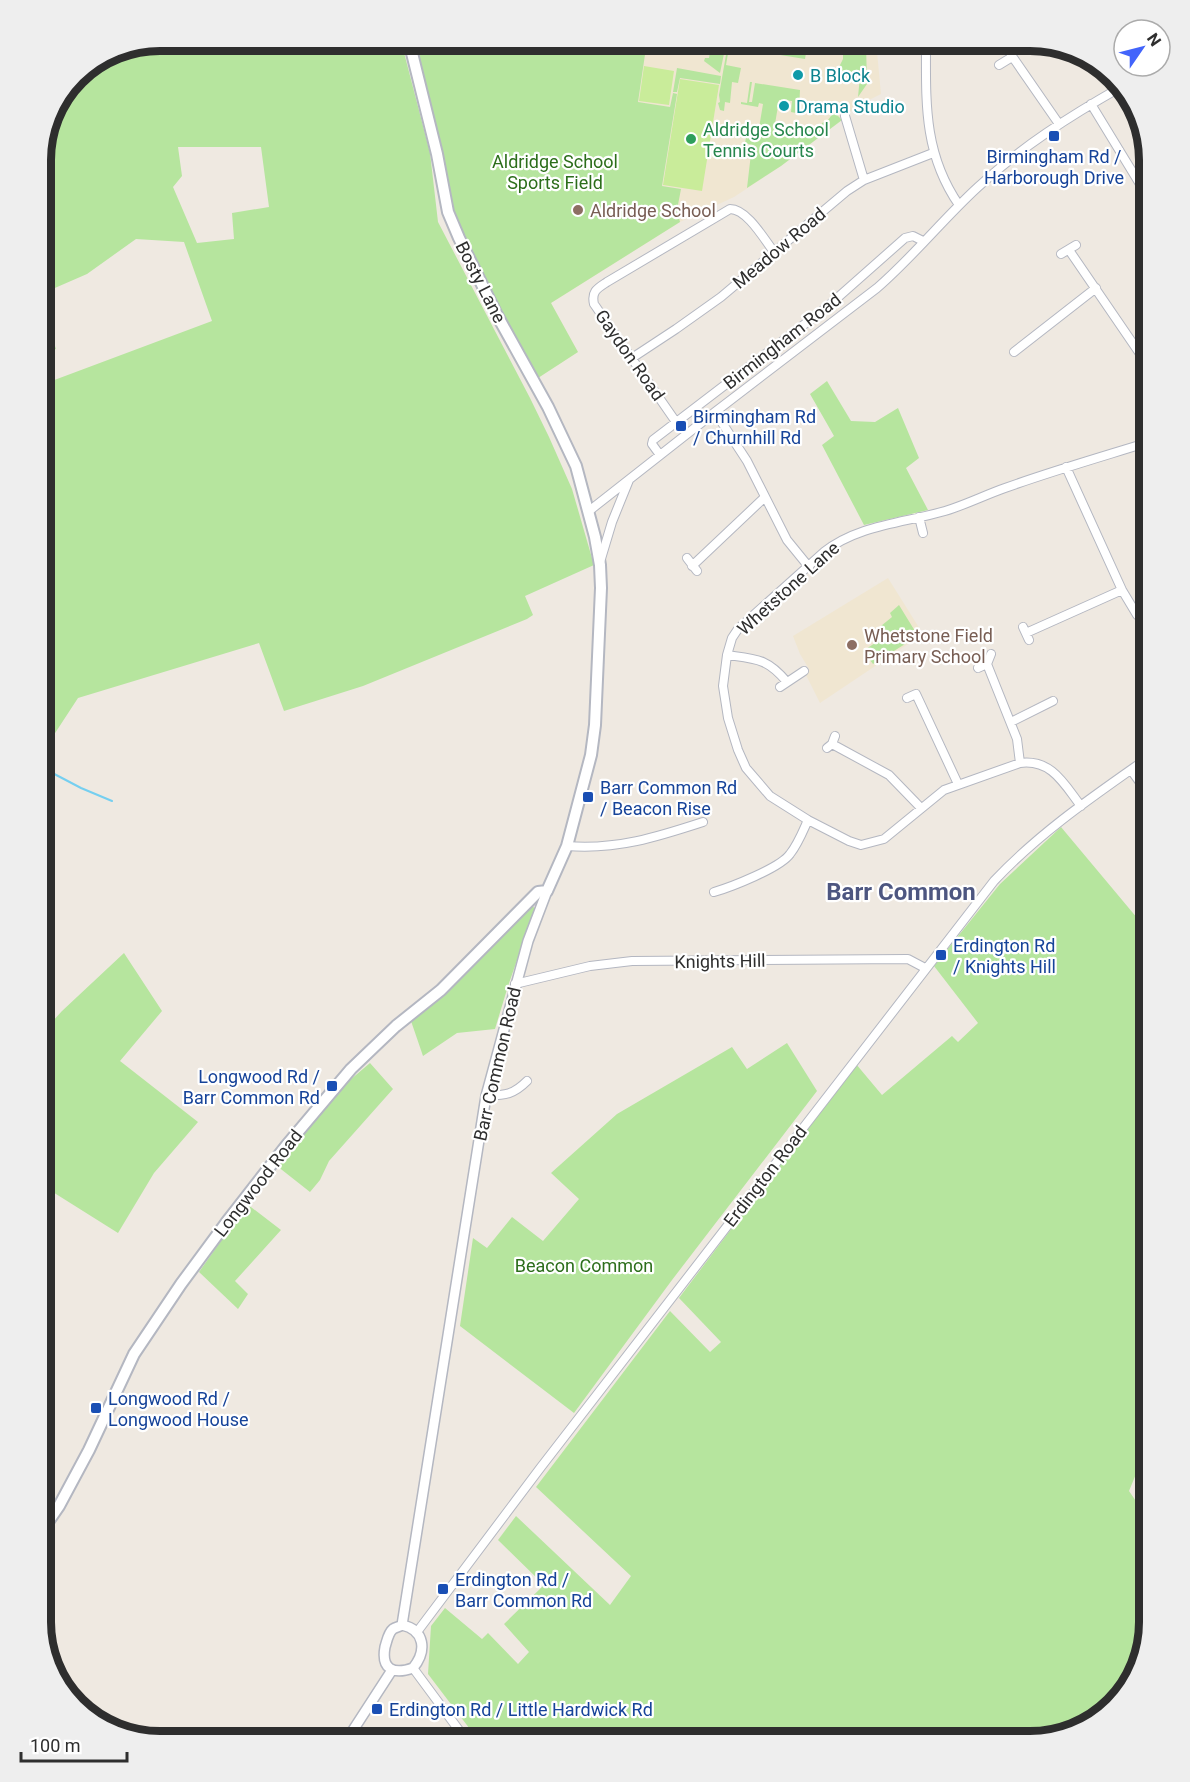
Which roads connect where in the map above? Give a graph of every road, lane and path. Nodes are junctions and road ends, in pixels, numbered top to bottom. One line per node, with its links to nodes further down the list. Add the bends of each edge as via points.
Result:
1 (412, 51): 28 (main road, Bosty Lane, via 448,212 497,315 561,434)
2 (926, 51): 10 (street)
3 (1008, 51): 4 (street)
4 (1012, 57): 5 (street); 9 (street)
5 (999, 65)
6 (1114, 91): 7 (street, Birmingham Road)
7 (1091, 104): 9 (street, Birmingham Road); 12 (street)
8 (845, 116): 11 (street)
9 (1059, 124): 13 (street, Birmingham Road, via 1003,164)
10 (933, 153): 11 (street, Meadow Road); 13 (street)
11 (864, 180): 16 (street, Meadow Road)
12 (1139, 183)
13 (959, 205): 14 (street, Birmingham Road)
14 (923, 241): 21 (street, Birmingham Road, via 877,288); 22 (street, Birmingham Road, via 913,236 905,238 826,307)
15 (1069, 250): 17 (street)
16 (774, 252): 20 (street, Meadow Road, via 705,309); 20 (street, Gaydon Road, via 741,211 730,209 597,288 594,304)
17 (1096, 288): 18 (street); 19 (street)
18 (1014, 352)
19 (1139, 352)
20 (632, 358): 22 (street, Gaydon Road)
21 (715, 412): 24 (street, Birmingham Road); 27 (street)
22 (676, 422): 24 (street, Birmingham Road, via 653,440)
23 (1139, 445): 25 (street, Whetstone Lane)
24 (660, 455): 26 (street, Birmingham Road)
25 (1066, 467): 29 (street, Whetstone Lane, via 947,511); 34 (street)
26 (630, 479): 28 (street, Birmingham Road); 32 (street, Birmingham Road)
27 (765, 497): 31 (street, via 695,568); 33 (street, via 787,540)
28 (590, 512): 32 (main road, Barr Common Road)
29 (919, 517): 30 (street); 33 (street, Whetstone Lane, via 847,537)
30 (923, 533)
31 (687, 558)
32 (600, 565): 55 (main road, Barr Common Road, via 595,725)
33 (809, 567): 38 (street, Whetstone Lane, via 738,629)
34 (1122, 590): 35 (street); 36 (street)
35 (1139, 616)
36 (1026, 633)
37 (991, 654): 39 (street)
38 (727, 655): 41 (street, via 767,663 776,669 784,685); 53 (street, Whetstone Lane, via 723,686 728,718 746,768 770,796)
39 (987, 664): 40 (street); 44 (street)
40 (978, 668)
41 (804, 671)
42 (907, 698): 50 (street, via 916,693)
43 (1053, 700): 44 (street)
44 (1011, 722): 46 (street)
45 (832, 742): 52 (street, via 889,775)
46 (1020, 763): 50 (street, Whetstone Lane); 51 (street, Whetstone Lane, via 1038,763 1050,769)
47 (1139, 765): 48 (street, Erdington Road)
48 (1131, 770): 49 (street); 51 (street, Erdington Road)
49 (1139, 781)
50 (958, 784): 52 (street, Whetstone Lane)
51 (1081, 806): 60 (street, Erdington Road, via 1015,859)
52 (921, 808): 53 (street, Whetstone Lane, via 884,839 861,845)
53 (808, 820): 57 (street, via 782,862)
54 (704, 822): 55 (street, via 625,845)
55 (567, 846): 58 (main road, Barr Common Road)
56 (724, 878): 57 (street)
57 (728, 888): 59 (street)
58 (547, 891): 61 (street, Barr Common Road); 64 (main road, Longwood Road, via 538,892 449,982 369,1051 286,1146 181,1284 134,1354 90,1450)
59 (714, 892)
60 (925, 968): 61 (street, Knights Hill, via 908,959 632,962 590,966); 66 (street, Erdington Road)
61 (515, 984): 63 (street, Barr Common Road)
62 (527, 1081): 63 (street, via 508,1095)
63 (486, 1096): 65 (street, Barr Common Road)
64 (51, 1517)
65 (402, 1625): 66 (street); 68 (street, via 393,1629 386,1643 384,1660)
66 (417, 1632): 67 (street, via 422,1646)
67 (413, 1668): 68 (street); 70 (street)
68 (392, 1670): 69 (street)
69 (352, 1731)
70 (460, 1731)

